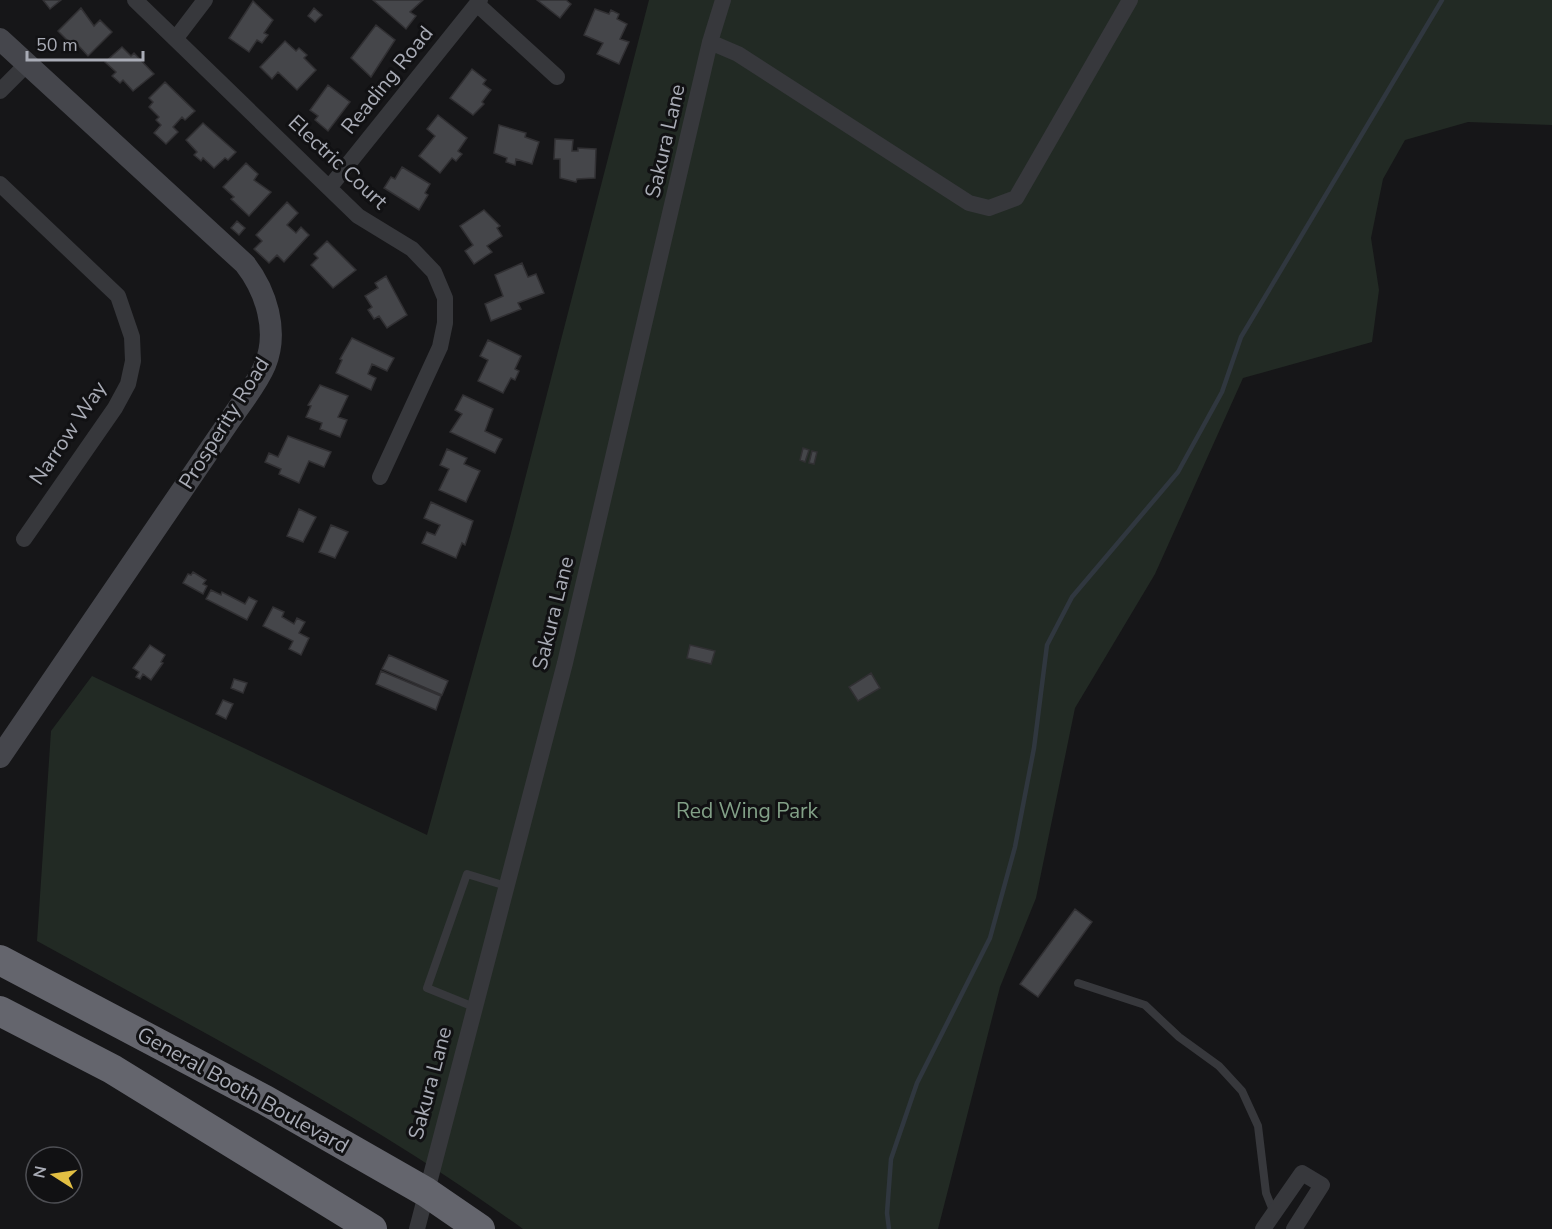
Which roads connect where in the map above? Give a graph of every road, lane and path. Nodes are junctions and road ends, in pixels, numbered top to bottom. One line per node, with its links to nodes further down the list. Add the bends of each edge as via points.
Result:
1 (135, 0): 6 (street, Electric Court)
2 (205, 0): 6 (street)
3 (723, 0): 8 (street, Sakura Lane)
4 (1130, 0): 8 (street, via 1016,198 989,208 969,203 738,54)
5 (478, 2): 10 (street); 13 (street, Reading Road)
6 (176, 38): 13 (street, Electric Court)
7 (0, 39): 9 (street, Prosperity Road)
8 (710, 42): 17 (street, Sakura Lane, via 565,663)
9 (27, 64): 11 (street); 16 (street, Prosperity Road, via 245,264 257,279 271,337 265,366 235,413)
10 (556, 77)
11 (0, 92)
12 (0, 184): 15 (street, Narrow Way, via 118,296 132,337 133,361 124,392)
13 (329, 188): 14 (street, Electric Court, via 358,216 412,249 434,272 445,298 440,347)
14 (380, 477)
15 (24, 538)
16 (0, 758)
17 (506, 886): 20 (street, Sakura Lane); 20 (lane, via 467,874 427,988)
18 (0, 960): 24 (highway, General Booth Boulevard)
19 (1078, 983): 25 (lane, via 1145,1005 1179,1037 1219,1066 1242,1091 1258,1126 1266,1193)
20 (474, 1007): 24 (street, Sakura Lane)
21 (0, 1011): 23 (highway)
22 (0, 1024): 23 (highway, via 33,1041)
23 (103, 1064): 26 (highway)
24 (426, 1192): 27 (street, Sakura Lane); 28 (highway, General Booth Boulevard)
25 (1274, 1213): 29 (street); 30 (street, via 1302,1173 1322,1185)
26 (372, 1229)
27 (417, 1229)
28 (480, 1229)
29 (1263, 1229)
30 (1294, 1229)

